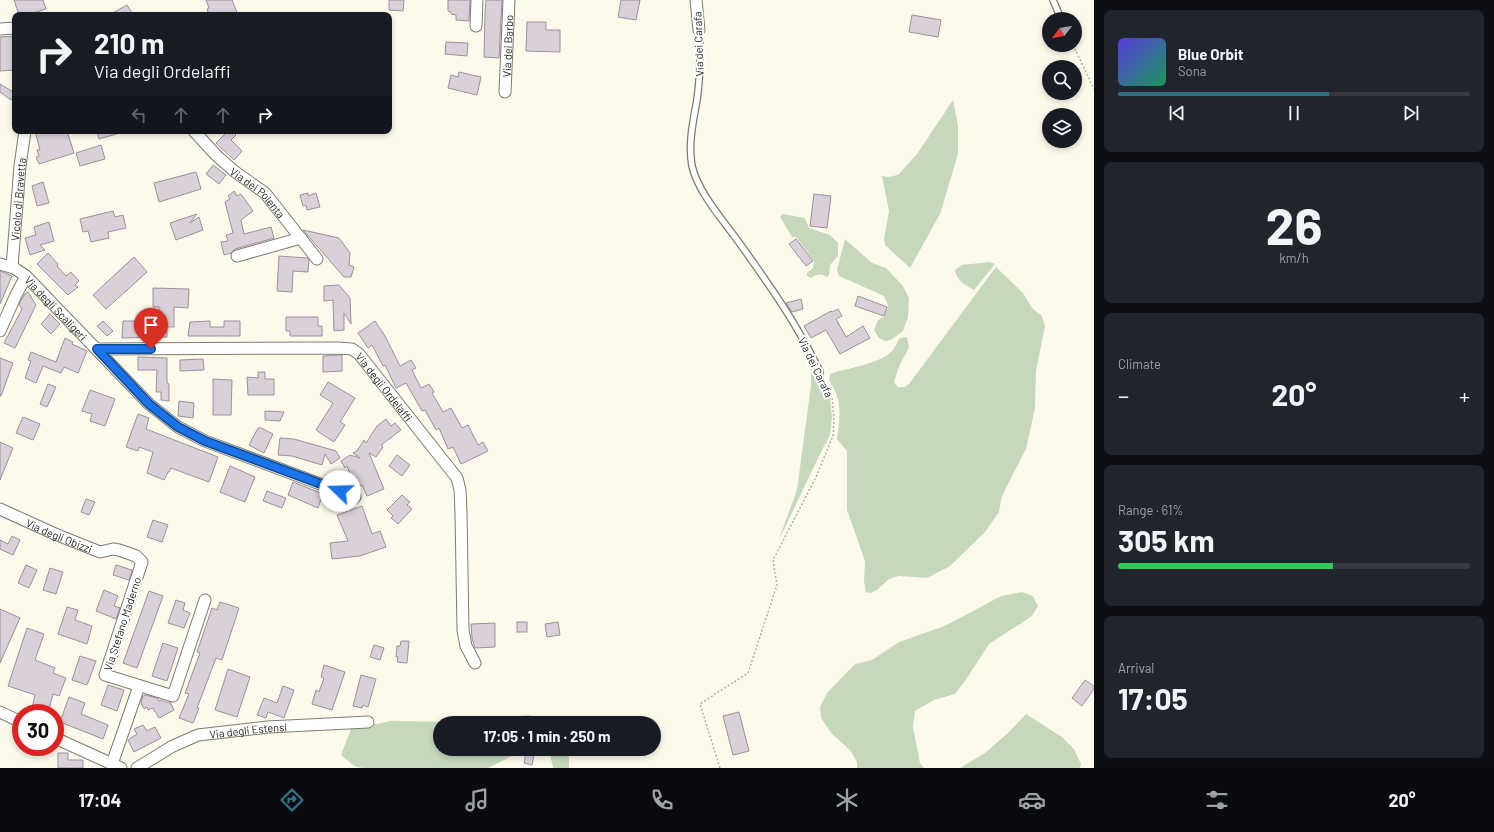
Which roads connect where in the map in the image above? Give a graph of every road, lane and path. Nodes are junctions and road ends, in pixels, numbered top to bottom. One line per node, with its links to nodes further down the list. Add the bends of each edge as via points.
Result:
1 (477, 0): 6 (street)
2 (509, 0): 12 (street, Via dei Barbo)
3 (696, 0): 9 (street, Via dei Carafa)
4 (1053, 0): 5 (lane)
5 (1058, 12)
6 (476, 26)
7 (12, 28): 8 (street)
8 (0, 29)
9 (699, 30): 23 (lane, Via dei Carafa, via 700,77 692,121 691,144 695,174 708,199 778,297)
10 (1076, 52): 11 (path)
11 (1094, 90)
12 (505, 92)
13 (25, 134): 19 (street, Vicolo di Bravetta)
14 (197, 134): 15 (street, Via dei Polenta, via 234,171 265,193)
15 (301, 238): 16 (street); 17 (street, Via dei Polenta)
16 (237, 256)
17 (317, 259)
18 (0, 264): 19 (street, Via degli Scaligeri)
19 (12, 267): 20 (street, Via degli Scaligeri)
20 (26, 276): 21 (street); 22 (street, Via degli Scaligeri)
21 (0, 331)
22 (97, 349): 24 (street, Via degli Scaligeri, via 149,404 178,427 205,441); 28 (street, Via degli Ordelaffi, via 337,348 352,350 359,354 458,478 463,630 466,646)
23 (820, 372): 36 (path, Via dei Carafa, via 832,397 833,436 816,477 773,560 777,585 748,673 700,704)
24 (355, 497)
25 (0, 509): 26 (street, Via degli Obizzi, via 100,552 118,550 138,556)
26 (142, 562): 29 (street, Via Stefano Maderno, via 105,675)
27 (205, 600): 29 (street, Via Stefano Maderno, via 173,696)
28 (475, 663)
29 (139, 686): 34 (street)
30 (0, 712): 31 (street)
31 (12, 718)
32 (368, 722): 35 (street, Via degli Estensi, via 274,727 198,735 173,746)
33 (64, 742): 34 (street)
34 (116, 766)
35 (137, 768)
36 (720, 768)

